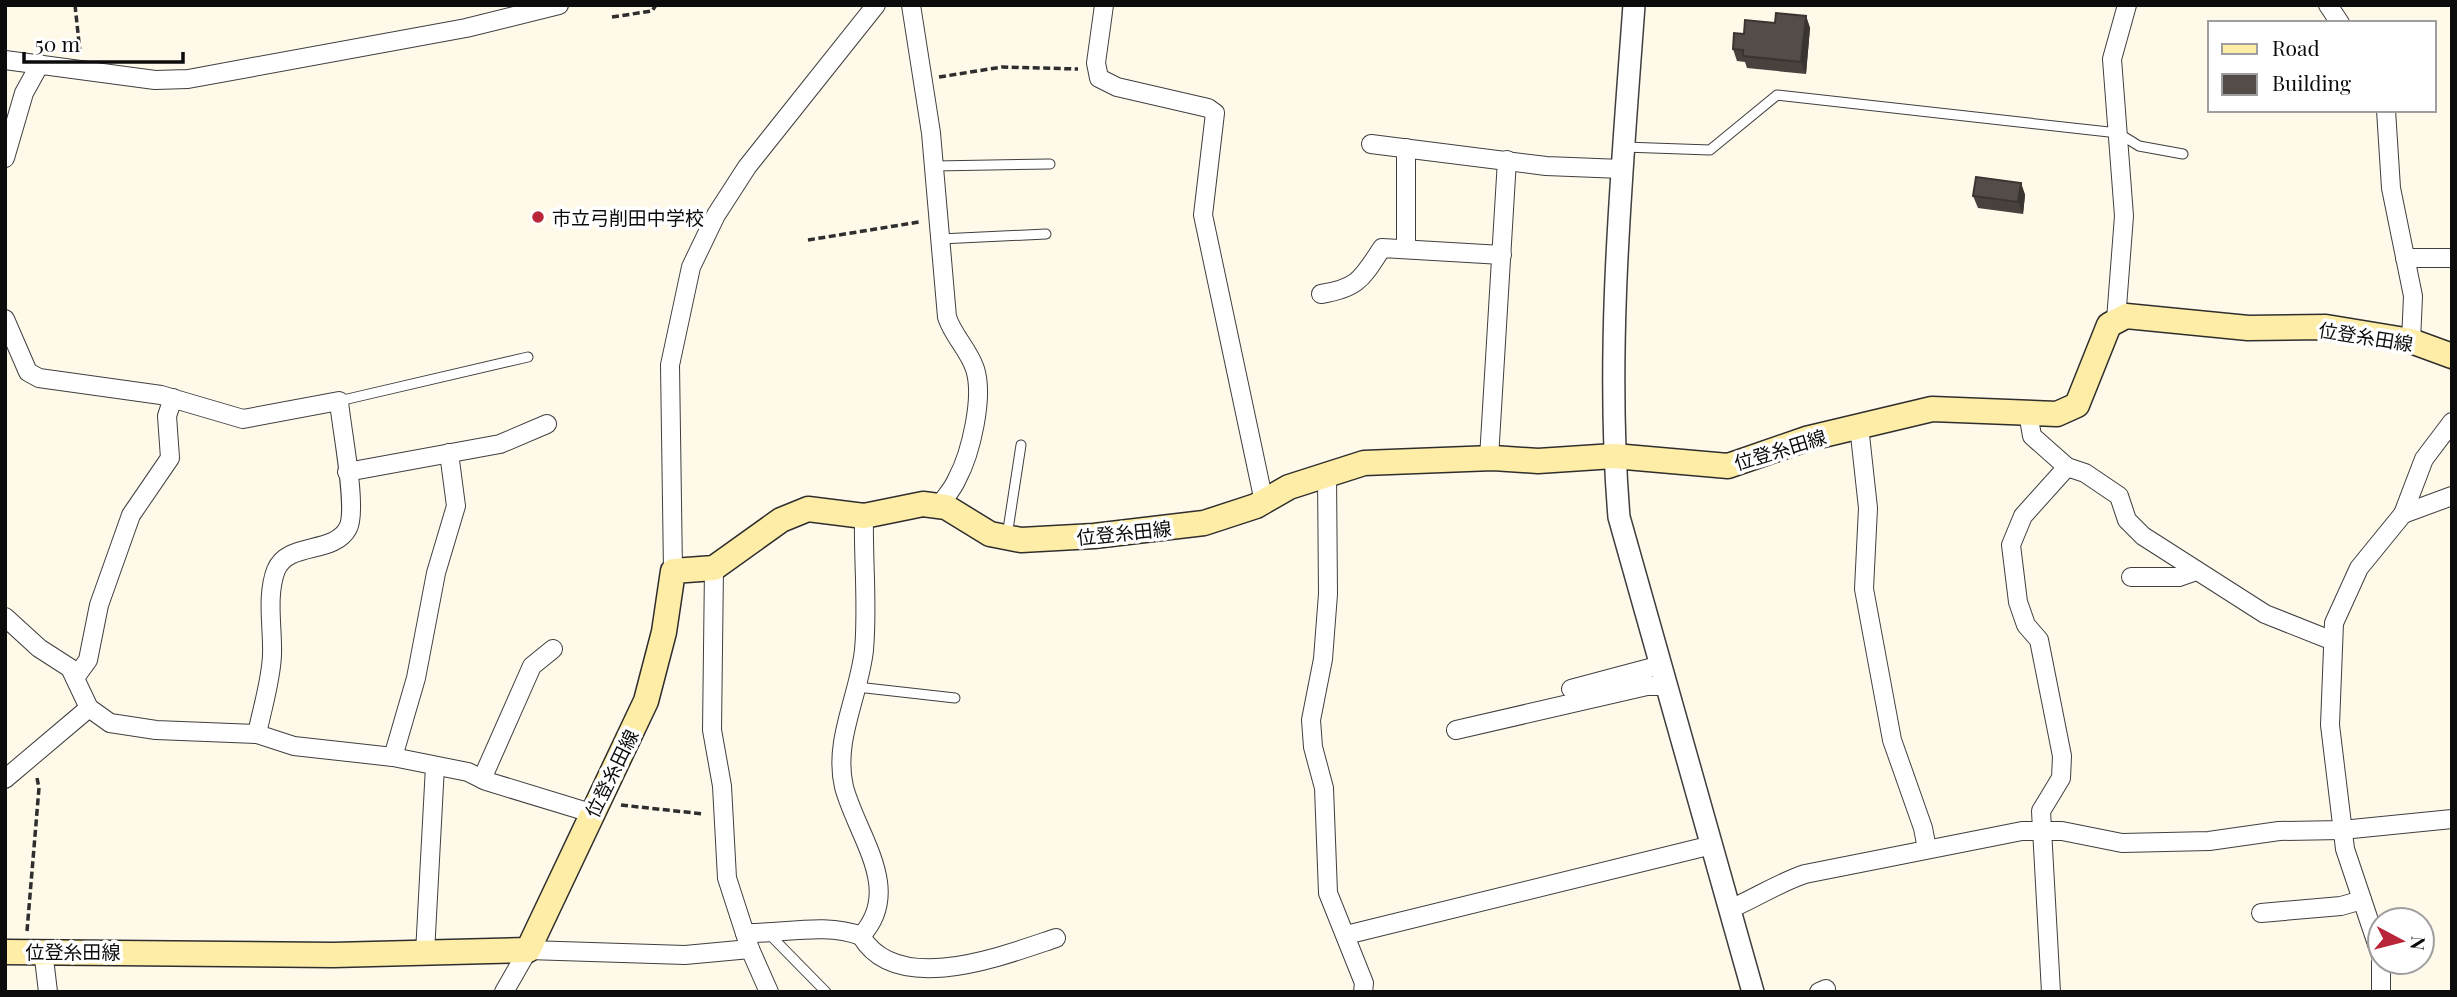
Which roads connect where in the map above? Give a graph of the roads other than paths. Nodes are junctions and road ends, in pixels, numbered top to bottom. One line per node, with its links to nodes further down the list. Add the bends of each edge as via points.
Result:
1 (559, 5): 10 (street, via 466,28 188,79)
2 (876, 5): 55 (street, via 747,167 716,215 691,267 670,365)
3 (911, 5): 20 (street)
4 (1104, 5): 48 (street, via 1099,78 1117,88 1215,113 1203,215)
5 (1634, 5): 14 (street)
6 (2127, 5): 12 (street, via 2112,60)
7 (2328, 5): 8 (street)
8 (2339, 21)
9 (5, 60): 10 (street)
10 (40, 64): 17 (street, via 23,93)
11 (2386, 112): 26 (street, via 2391,188)
12 (2118, 133): 14 (lane, via 1777,95 1710,150); 16 (lane, via 2139,146); 30 (street, via 2124,216)
13 (1371, 144): 15 (street)
14 (1624, 147): 21 (street)
15 (1406, 148): 18 (street); 24 (street)
16 (2183, 154)
17 (5, 158)
18 (1507, 160): 21 (street); 25 (street)
19 (1050, 164): 20 (lane)
20 (935, 166): 23 (street)
21 (1622, 169): 42 (street)
22 (1046, 234): 23 (lane)
23 (940, 239): 49 (street, via 947,317 974,365 979,384 975,421 958,479)
24 (1406, 250): 25 (street); 28 (street, via 1382,248 1361,281 1345,290)
25 (1502, 255): 43 (street)
26 (2405, 258): 27 (street); 31 (street, via 2413,296)
27 (2452, 258)
28 (1321, 294)
29 (5, 319): 34 (street, via 28,372 39,378)
30 (2116, 320): 31 (main road, 位登糸田線, via 2126,316 2248,328 2326,327); 36 (main road, 位登糸田線, via 2109,325 2077,405 2057,414)
31 (2411, 341): 32 (main road, 位登糸田線)
32 (2452, 356)
33 (528, 358): 35 (lane)
34 (173, 398): 35 (street, via 243,419); 61 (street, via 167,416 170,458 131,515 99,605 88,660)
35 (339, 401): 45 (street)
36 (2028, 413): 39 (main road, 位登糸田線, via 1932,409); 44 (street, via 2032,436)
37 (2452, 422): 50 (street, via 2424,459)
38 (547, 424): 41 (street, via 500,444)
39 (1859, 426): 42 (main road, 位登糸田線, via 1728,466); 78 (street, via 1868,508 1866,601 1892,740)
40 (1021, 445): 52 (lane)
41 (449, 453): 45 (street); 69 (street, via 456,506)
42 (1614, 456): 43 (main road, 位登糸田線, via 1538,461); 60 (street, via 1619,517)
43 (1489, 458): 46 (main road, 位登糸田線, via 1364,463)
44 (2067, 467): 54 (street, via 2085,473 2119,496 2127,520 2143,536); 76 (street, via 2023,516 2011,545 2018,602 2026,625 2039,640 2062,756 2061,778 2041,811)
45 (347, 472): 68 (street, via 352,509 348,529 335,542 303,550 276,570 270,611 272,657)
46 (1326, 475): 48 (main road, 位登糸田線, via 1289,487); 84 (street, via 1328,594 1323,659 1311,720 1324,788 1328,893)
47 (2452, 496): 50 (street)
48 (1264, 502): 52 (main road, 位登糸田線, via 1204,523 1094,537)
49 (939, 506): 51 (main road, 位登糸田線, via 923,504); 52 (main road, 位登糸田線, via 990,534)
50 (2403, 514): 58 (street, via 2359,568 2334,623)
51 (864, 516): 53 (main road, 位登糸田線, via 808,509 782,520); 63 (street, via 864,648)
52 (1006, 537)
53 (714, 568): 55 (main road); 87 (street, via 712,730 727,878)
54 (2196, 570): 56 (street, via 2179,578); 58 (street, via 2265,614)
55 (673, 571): 73 (main road, 位登糸田線, via 664,632 646,701)
56 (2131, 577)
57 (5, 617): 61 (street, via 70,668)
58 (2333, 641): 75 (street, via 2330,725)
59 (553, 649): 72 (street, via 532,666)
60 (1661, 665): 62 (street); 64 (street)
61 (75, 678): 66 (street)
62 (1667, 686): 67 (street, via 1647,686); 77 (street)
63 (857, 687): 65 (lane); 85 (street, via 841,760 844,787 880,887 879,909)
64 (1571, 689)
65 (956, 698)
66 (89, 708): 68 (street, via 110,723 156,730); 71 (street)
67 (1456, 730)
68 (257, 734): 69 (street, via 294,746)
69 (393, 757): 70 (street)
70 (435, 766): 72 (street); 90 (street)
71 (5, 779)
72 (482, 779): 73 (street)
73 (594, 807): 89 (main road, 位登糸田線)
74 (2452, 819): 75 (street)
75 (2342, 830): 76 (street, via 2122,843); 79 (street)
76 (2042, 831): 78 (street); 97 (street)
77 (1712, 845): 80 (street); 84 (street)
78 (1927, 849): 80 (street, via 1805,874)
79 (2362, 900): 81 (street); 82 (street)
80 (1730, 908): 96 (street)
81 (2366, 912)
82 (2260, 913)
83 (769, 934): 85 (street, via 817,929); 87 (street); 94 (lane)
84 (1346, 935): 95 (street, via 1364,983)
85 (861, 936): 86 (street, via 869,950 887,962 927,971 1004,955)
86 (1056, 938)
87 (747, 941): 89 (street, via 685,955); 93 (street)
88 (25, 950): 90 (main road, 位登糸田線); 91 (street)
89 (528, 950): 90 (main road, 位登糸田線); 92 (street)
90 (425, 953)
91 (48, 992)
92 (504, 992)
93 (769, 992)
94 (826, 992)
95 (1363, 992)
96 (1753, 992)
97 (2051, 992)

